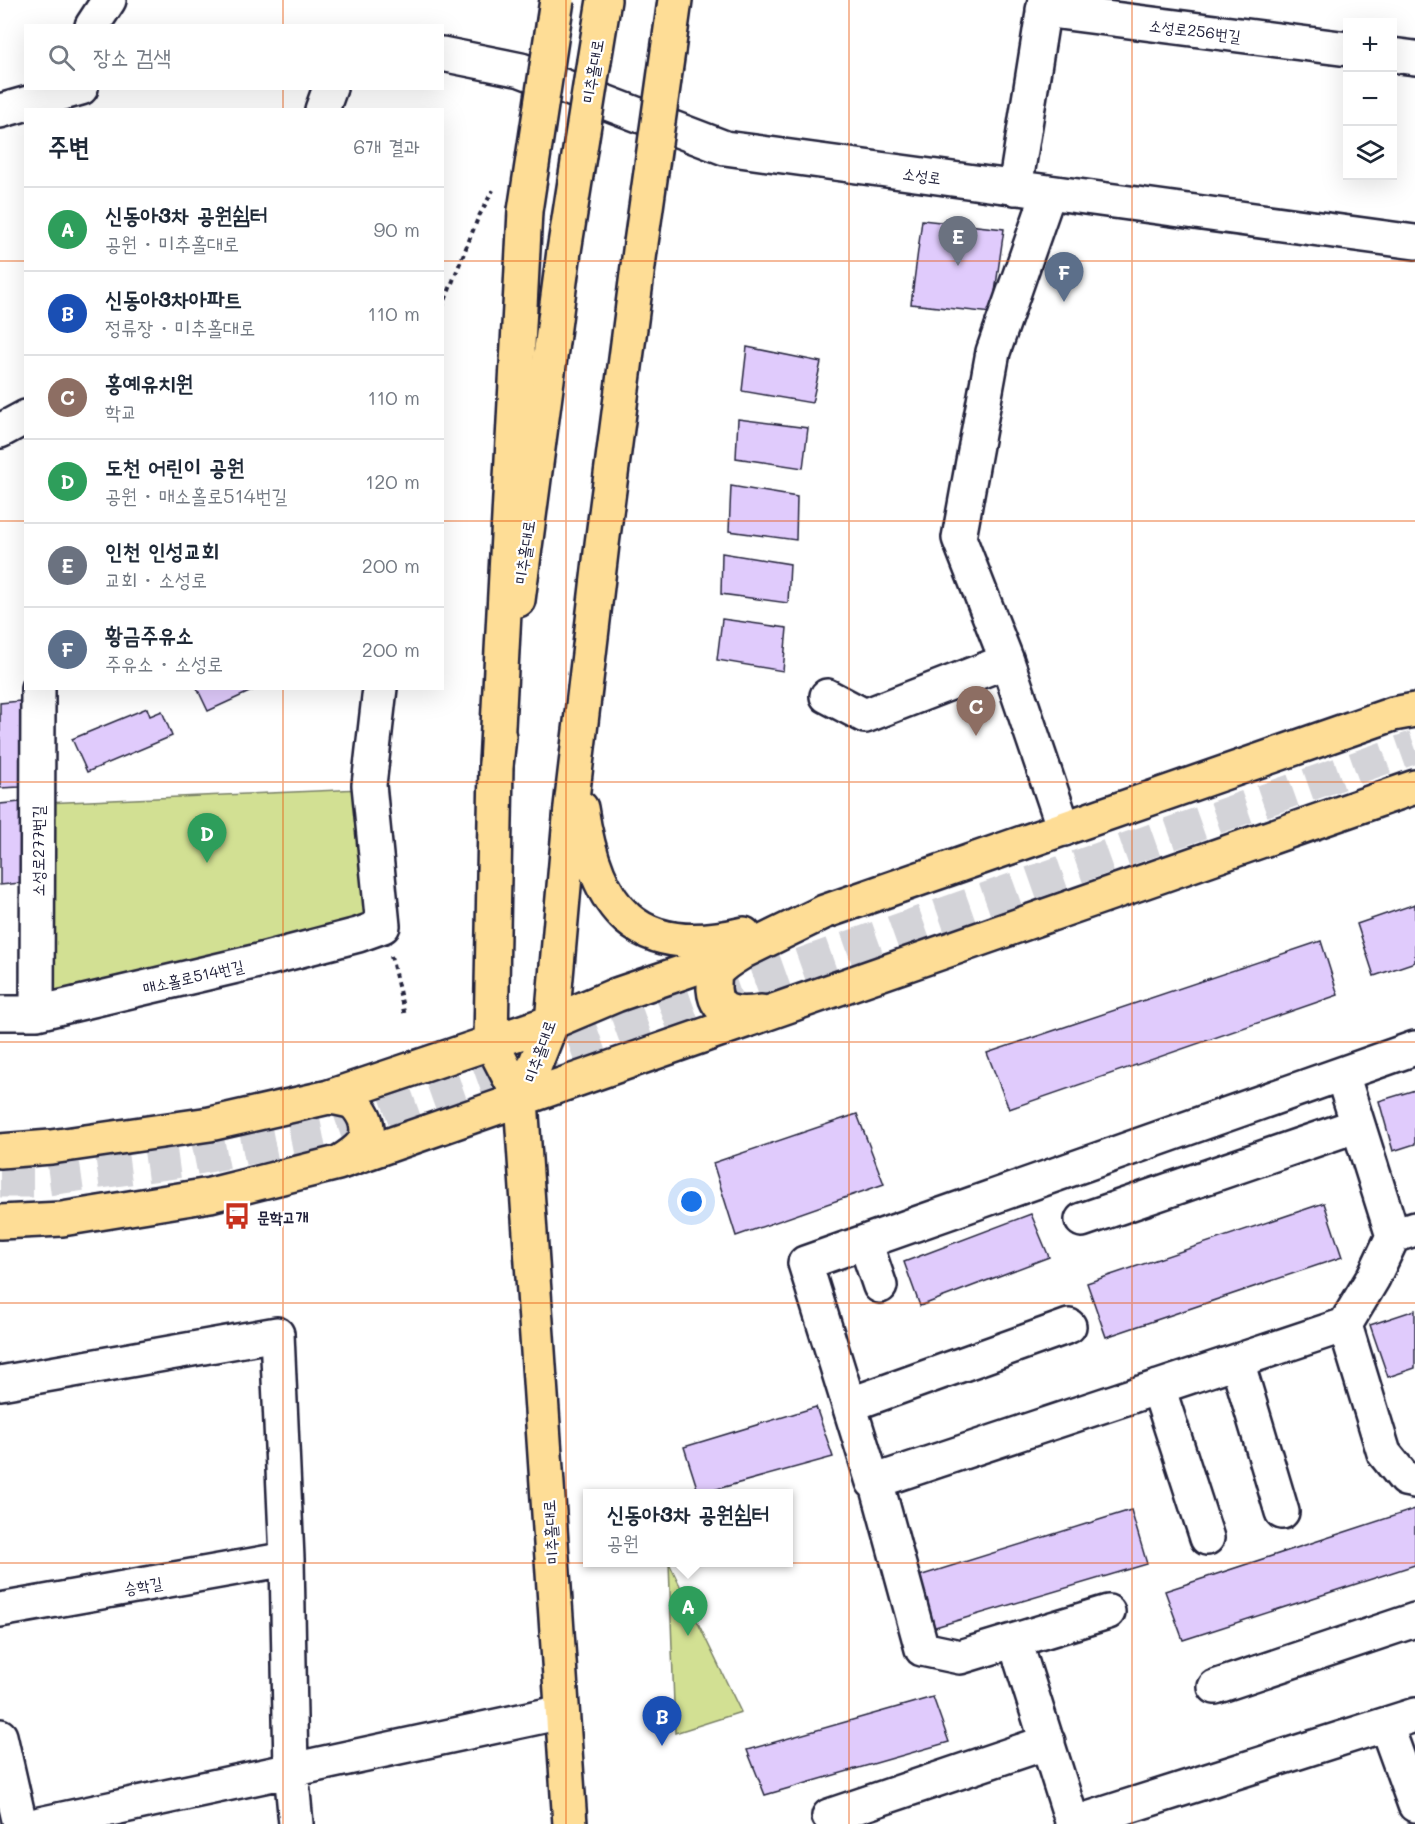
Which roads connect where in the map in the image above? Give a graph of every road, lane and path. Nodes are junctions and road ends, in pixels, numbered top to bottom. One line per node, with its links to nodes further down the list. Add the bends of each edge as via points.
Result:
1 (110, 0): 6 (street)
2 (557, 0): 28 (main road, bridge, via 525,211)
3 (604, 0): 28 (main road, 미추홀대로, bridge, via 564,251)
4 (675, 0): 29 (main road, 미추홀대로, bridge)
5 (1044, 5): 7 (street, 소성로256번길); 16 (street, 소성로256번길)
6 (93, 24)
7 (1343, 48)
8 (444, 54): 16 (street, 소성로, via 521,70 725,148)
9 (1397, 56): 10 (street)
10 (1415, 58)
11 (74, 90): 13 (street)
12 (329, 90): 14 (street)
13 (42, 99): 15 (street)
14 (323, 108)
15 (0, 111)
16 (1015, 188): 18 (street, 소성로)
17 (494, 189): 20 (path)
18 (1049, 192): 19 (street, 소성로); 23 (street, via 993,352 959,538)
19 (1415, 242)
20 (444, 303)
21 (24, 418): 22 (street)
22 (0, 431)
23 (1007, 661): 26 (street, via 864,716); 31 (street)
24 (38, 690): 37 (street, 소성로277번길)
25 (380, 690): 33 (street, via 369,785)
26 (827, 696)
27 (1415, 710): 31 (main road, via 1393,714)
28 (496, 765): 40 (main road, 미추홀대로)
29 (575, 767): 32 (main road, via 586,835 603,887 617,909 645,930 680,942 715,940); 39 (main road, 미추홀대로)
30 (1415, 787): 35 (main road)
31 (1064, 829): 32 (main road)
32 (824, 912): 34 (main road)
33 (383, 926): 37 (street, 매소홀로514번길, via 258,961); 38 (path)
34 (742, 952): 35 (main road, via 717,971 716,998 722,1009 736,1014); 39 (main road, via 616,995)
35 (768, 1011): 44 (main road)
36 (0, 1013): 37 (street, 매소홀로514번길)
37 (38, 1013)
38 (405, 1016)
39 (552, 1022): 40 (main road); 44 (main road, 미추홀대로)
40 (491, 1042): 43 (main road); 44 (main road, 미추홀대로)
41 (1415, 1048): 42 (street)
42 (1342, 1074): 45 (street); 51 (street)
43 (329, 1097): 46 (main road, via 210,1124); 47 (main road, via 358,1107 367,1128 361,1148)
44 (521, 1100): 47 (main road); 69 (main road, 미추홀대로)
45 (1358, 1125): 48 (street); 50 (street)
46 (0, 1151)
47 (338, 1163): 49 (main road, via 210,1195 62,1219)
48 (1082, 1220)
49 (0, 1222)
50 (1404, 1232): 53 (street)
51 (865, 1242): 52 (street); 58 (street, via 805,1263)
52 (880, 1286)
53 (1345, 1325): 55 (street); 60 (street, via 1384,1454 1405,1479)
54 (1069, 1326): 58 (street)
55 (1237, 1361): 57 (street); 61 (street)
56 (0, 1383): 63 (street, via 277,1334)
57 (1158, 1387): 59 (street); 62 (street)
58 (849, 1405): 59 (street, via 873,1482)
59 (876, 1481): 67 (street, via 922,1648 960,1658)
60 (1415, 1481)
61 (1282, 1512)
62 (1207, 1538)
63 (287, 1559): 64 (street, 승학길); 73 (street)
64 (0, 1610)
65 (1107, 1612): 67 (street)
66 (1415, 1620): 68 (street)
67 (1015, 1641): 72 (street)
68 (1215, 1687)
69 (562, 1712): 73 (street); 79 (main road, 미추홀대로)
70 (1401, 1720): 74 (street); 80 (street)
71 (0, 1736): 76 (street)
72 (1048, 1742): 75 (street); 80 (street)
73 (291, 1770): 77 (street); 78 (street)
74 (1415, 1805)
75 (829, 1816)
76 (20, 1824)
77 (40, 1824)
78 (296, 1824)
79 (570, 1824)
80 (1072, 1824)

